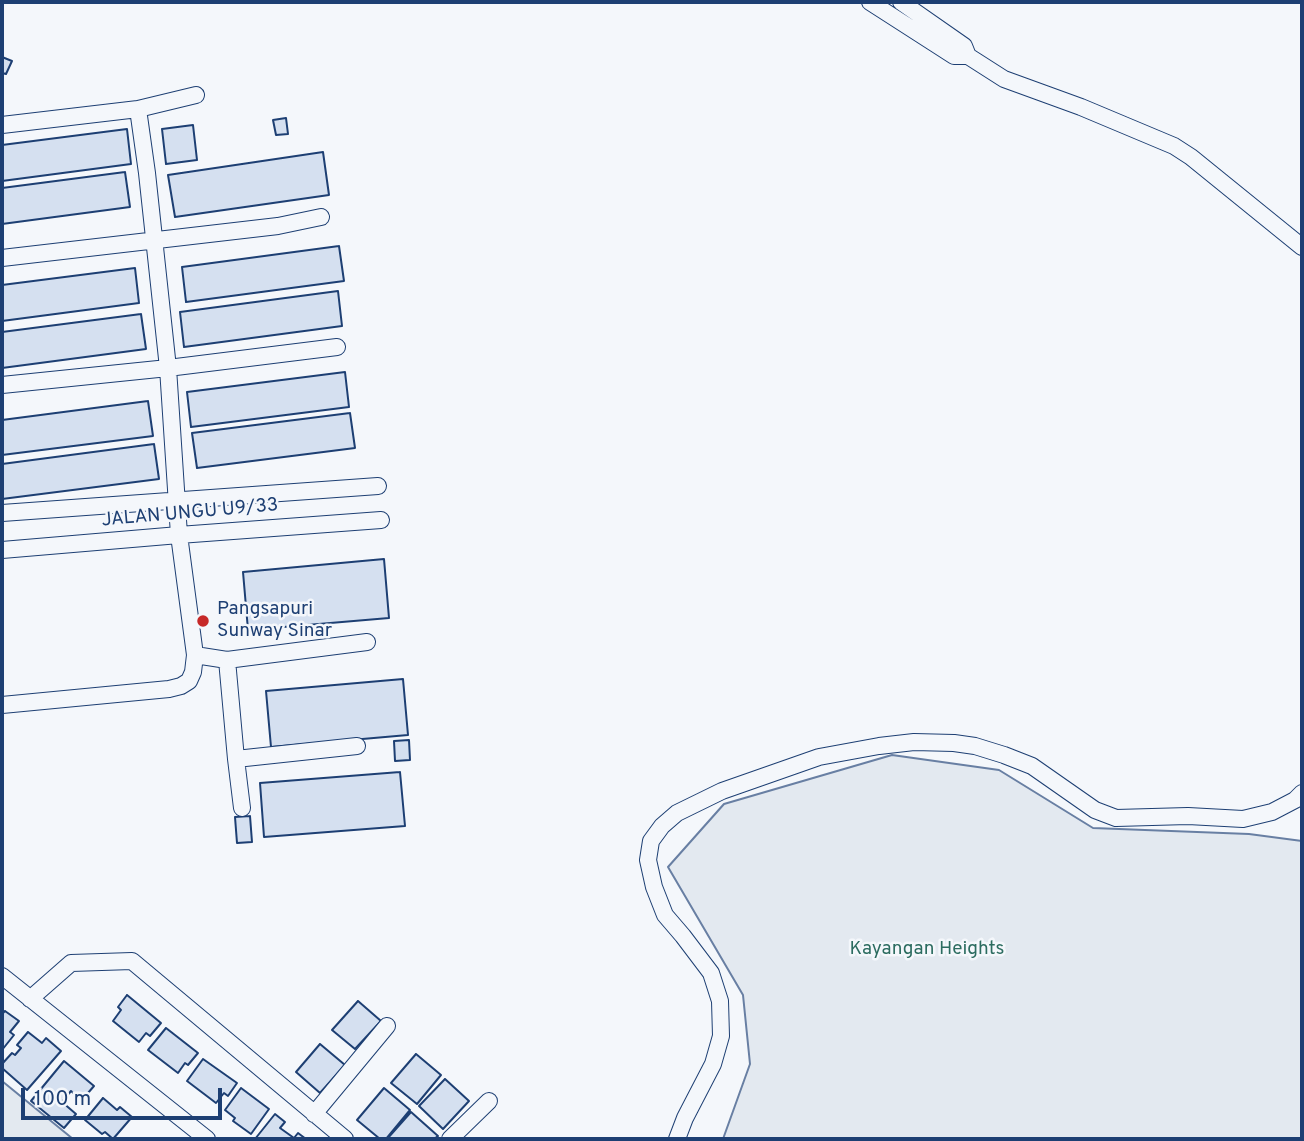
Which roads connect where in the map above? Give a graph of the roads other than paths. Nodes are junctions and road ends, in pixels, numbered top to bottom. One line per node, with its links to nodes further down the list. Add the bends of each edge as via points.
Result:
1 (870, 2): 3 (street, via 954,56)
2 (901, 2): 3 (street, via 964,46)
3 (968, 56): 9 (street, via 1004,79 1174,146)
4 (196, 95): 5 (street)
5 (138, 109): 6 (street); 8 (street)
6 (2, 125)
7 (321, 217): 8 (street)
8 (155, 240): 10 (street); 12 (street)
9 (1302, 247)
10 (2, 258)
11 (337, 347): 12 (street)
12 (168, 368): 13 (street); 15 (street)
13 (2, 385)
14 (378, 486): 15 (street)
15 (178, 500): 16 (street); 18 (street)
16 (2, 513)
17 (381, 520): 18 (street, JALAN UNGU U9/33)
18 (179, 535): 19 (street, JALAN UNGU U9/33); 21 (street)
19 (2, 550)
20 (367, 642): 22 (street)
21 (195, 655): 22 (street); 23 (street, via 193,672 181,686)
22 (227, 660): 25 (street)
23 (2, 705)
24 (357, 746): 25 (street)
25 (236, 759): 27 (street)
26 (1302, 793): 36 (street, via 1272,812 1243,819 1116,818 1095,810 1032,766 1004,755 975,746 914,742 819,757 722,791 677,813 651,841 648,860 653,887 665,915 710,973 720,1002 721,1036 713,1065)
27 (242, 808)
28 (2, 976): 29 (street)
29 (30, 999): 32 (street, via 71,963 132,961); 33 (street)
30 (387, 1026): 32 (street)
31 (489, 1101): 35 (street)
32 (314, 1114): 34 (street)
33 (206, 1139)
34 (345, 1139)
35 (450, 1139)
36 (677, 1139)

